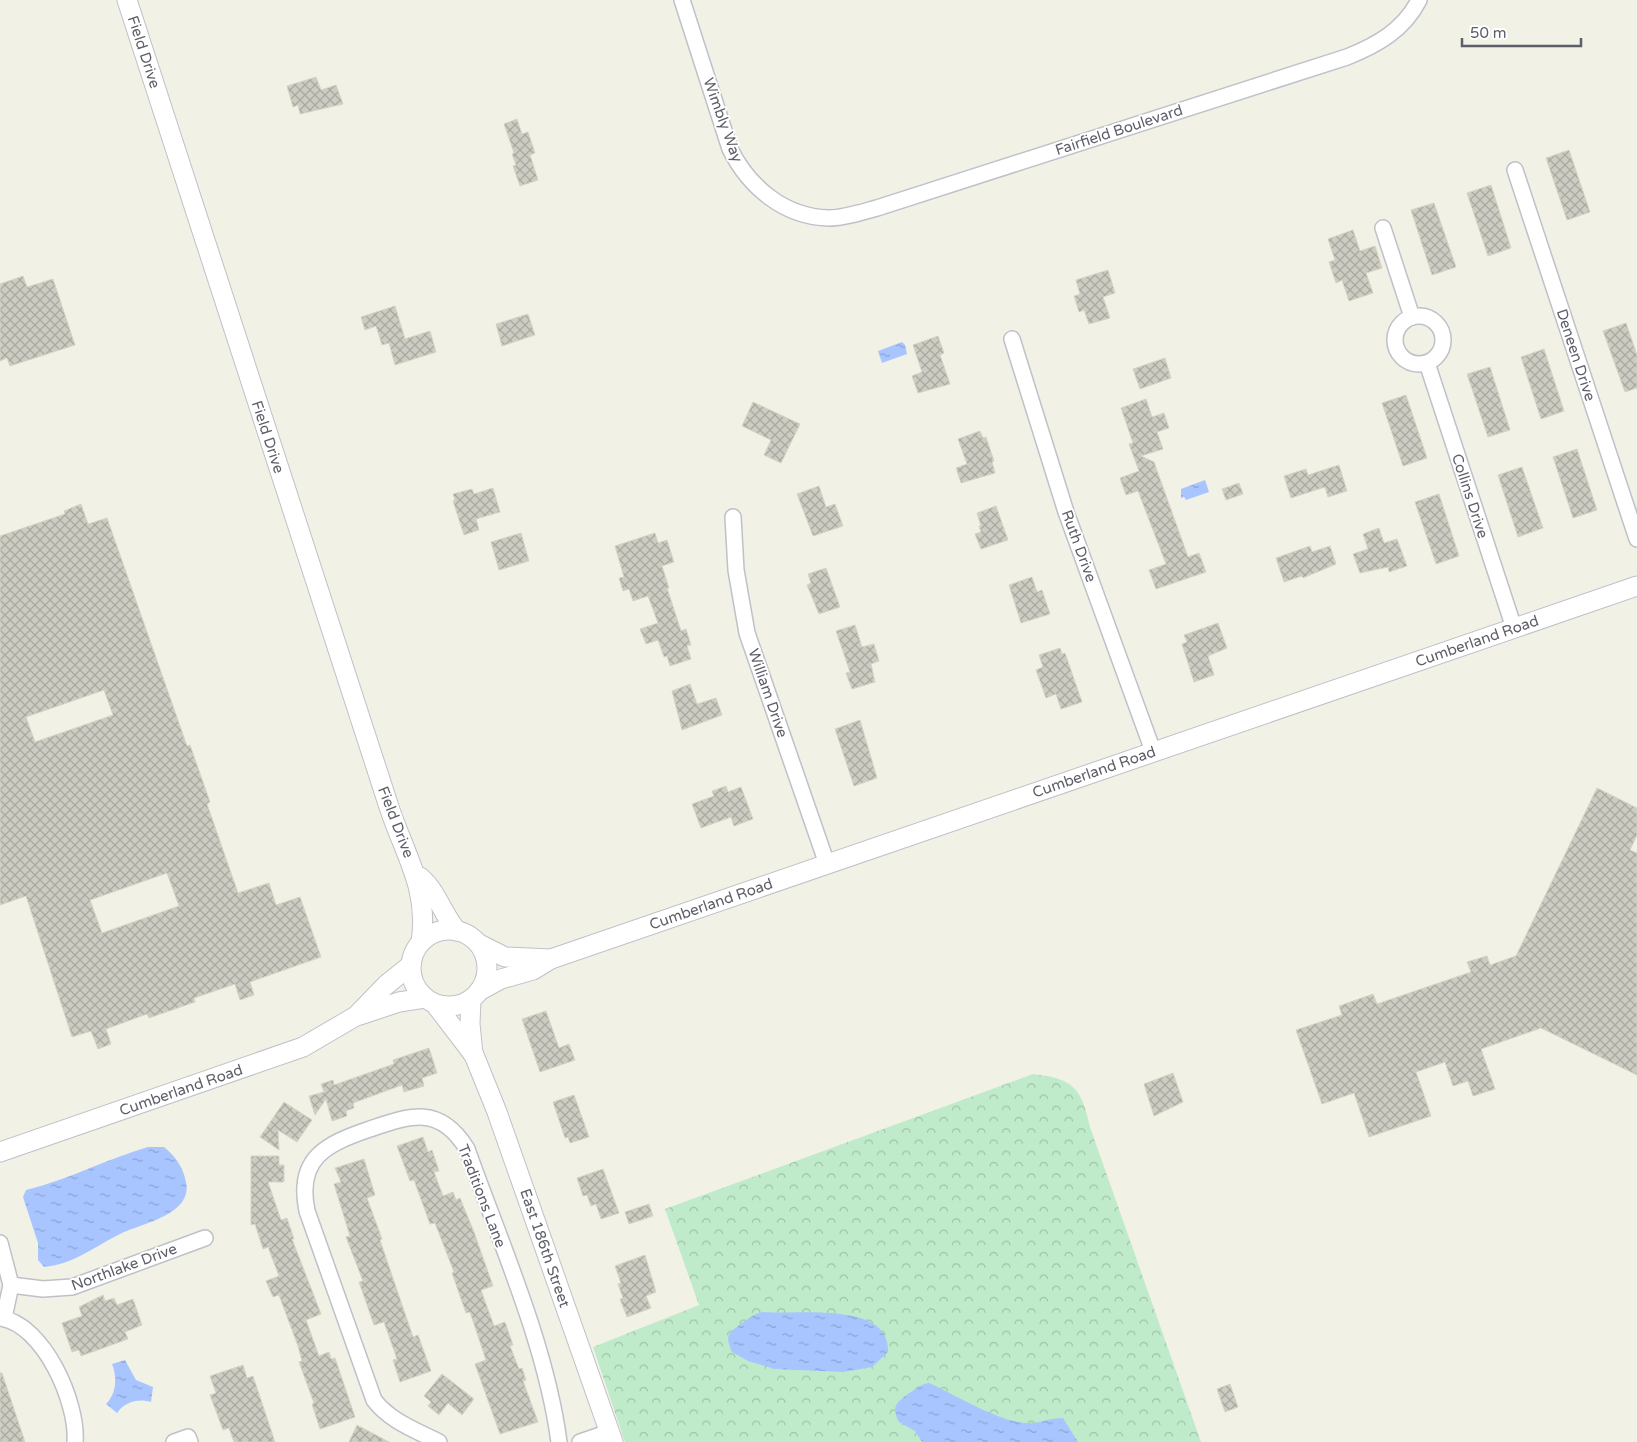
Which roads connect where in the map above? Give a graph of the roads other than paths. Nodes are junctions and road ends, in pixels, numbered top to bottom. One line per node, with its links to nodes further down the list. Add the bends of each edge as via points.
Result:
1 (127, 0): 16 (street, Field Drive, via 384,792)
2 (682, 0): 5 (street, Wimbly Way, via 737,163 767,197)
3 (1419, 0): 5 (street, Fairfield Boulevard, via 1407,19 1380,43 1347,56 878,208 827,218)
4 (1515, 170): 11 (street, Deneen Drive)
5 (799, 212)
6 (1383, 228): 7 (street)
7 (1412, 317): 9 (street, via 1426,317 1439,326 1442,333 1444,340 1439,354); 9 (street, via 1396,333 1397,348 1412,363)
8 (1012, 339): 14 (street, Ruth Drive, via 1066,512)
9 (1427, 363): 13 (street, Collins Drive)
10 (733, 517): 15 (street, William Drive, via 736,570 747,633)
11 (1637, 539)
12 (1637, 586): 13 (street, Cumberland Road)
13 (1514, 628): 14 (street, Cumberland Road)
14 (1154, 751): 15 (street, Cumberland Road)
15 (827, 864): 20 (street, Cumberland Road)
16 (416, 872): 17 (street, via 430,884 446,918); 18 (street, via 424,908)
17 (457, 931): 18 (street, via 444,930); 19 (street, via 469,935)
18 (421, 942): 21 (street)
19 (479, 944): 20 (street, Cumberland Road, via 505,956); 22 (street, via 487,968 485,980)
20 (551, 959): 22 (street, Cumberland Road, via 533,970 501,979)
21 (411, 965): 23 (street, via 417,988); 24 (street, Cumberland Road)
22 (475, 995): 23 (street, via 454,1006); 25 (street, East 186th Street, via 470,1024)
23 (430, 1001): 24 (street, Cumberland Road, via 399,1002); 25 (street, East 186th Street)
24 (356, 1016): 26 (street, Cumberland Road, via 303,1047)
25 (474, 1056): 31 (street, East 186th Street)
26 (0, 1152)
27 (205, 1238): 29 (street, Northlake Drive, via 72,1287 43,1289)
28 (0, 1243): 29 (street)
29 (11, 1285): 30 (street)
30 (2, 1318): 32 (street, via 24,1329 55,1367 74,1421)
31 (611, 1437): 37 (street)
32 (75, 1442)
33 (174, 1442): 34 (street, via 188,1437)
34 (190, 1442)
35 (439, 1442): 36 (street, Traditions Lane, via 394,1420 374,1400 303,1193 304,1177 322,1149 346,1137 413,1116 428,1118 452,1129 467,1149 531,1328 554,1404)
36 (559, 1442)
37 (580, 1442)

